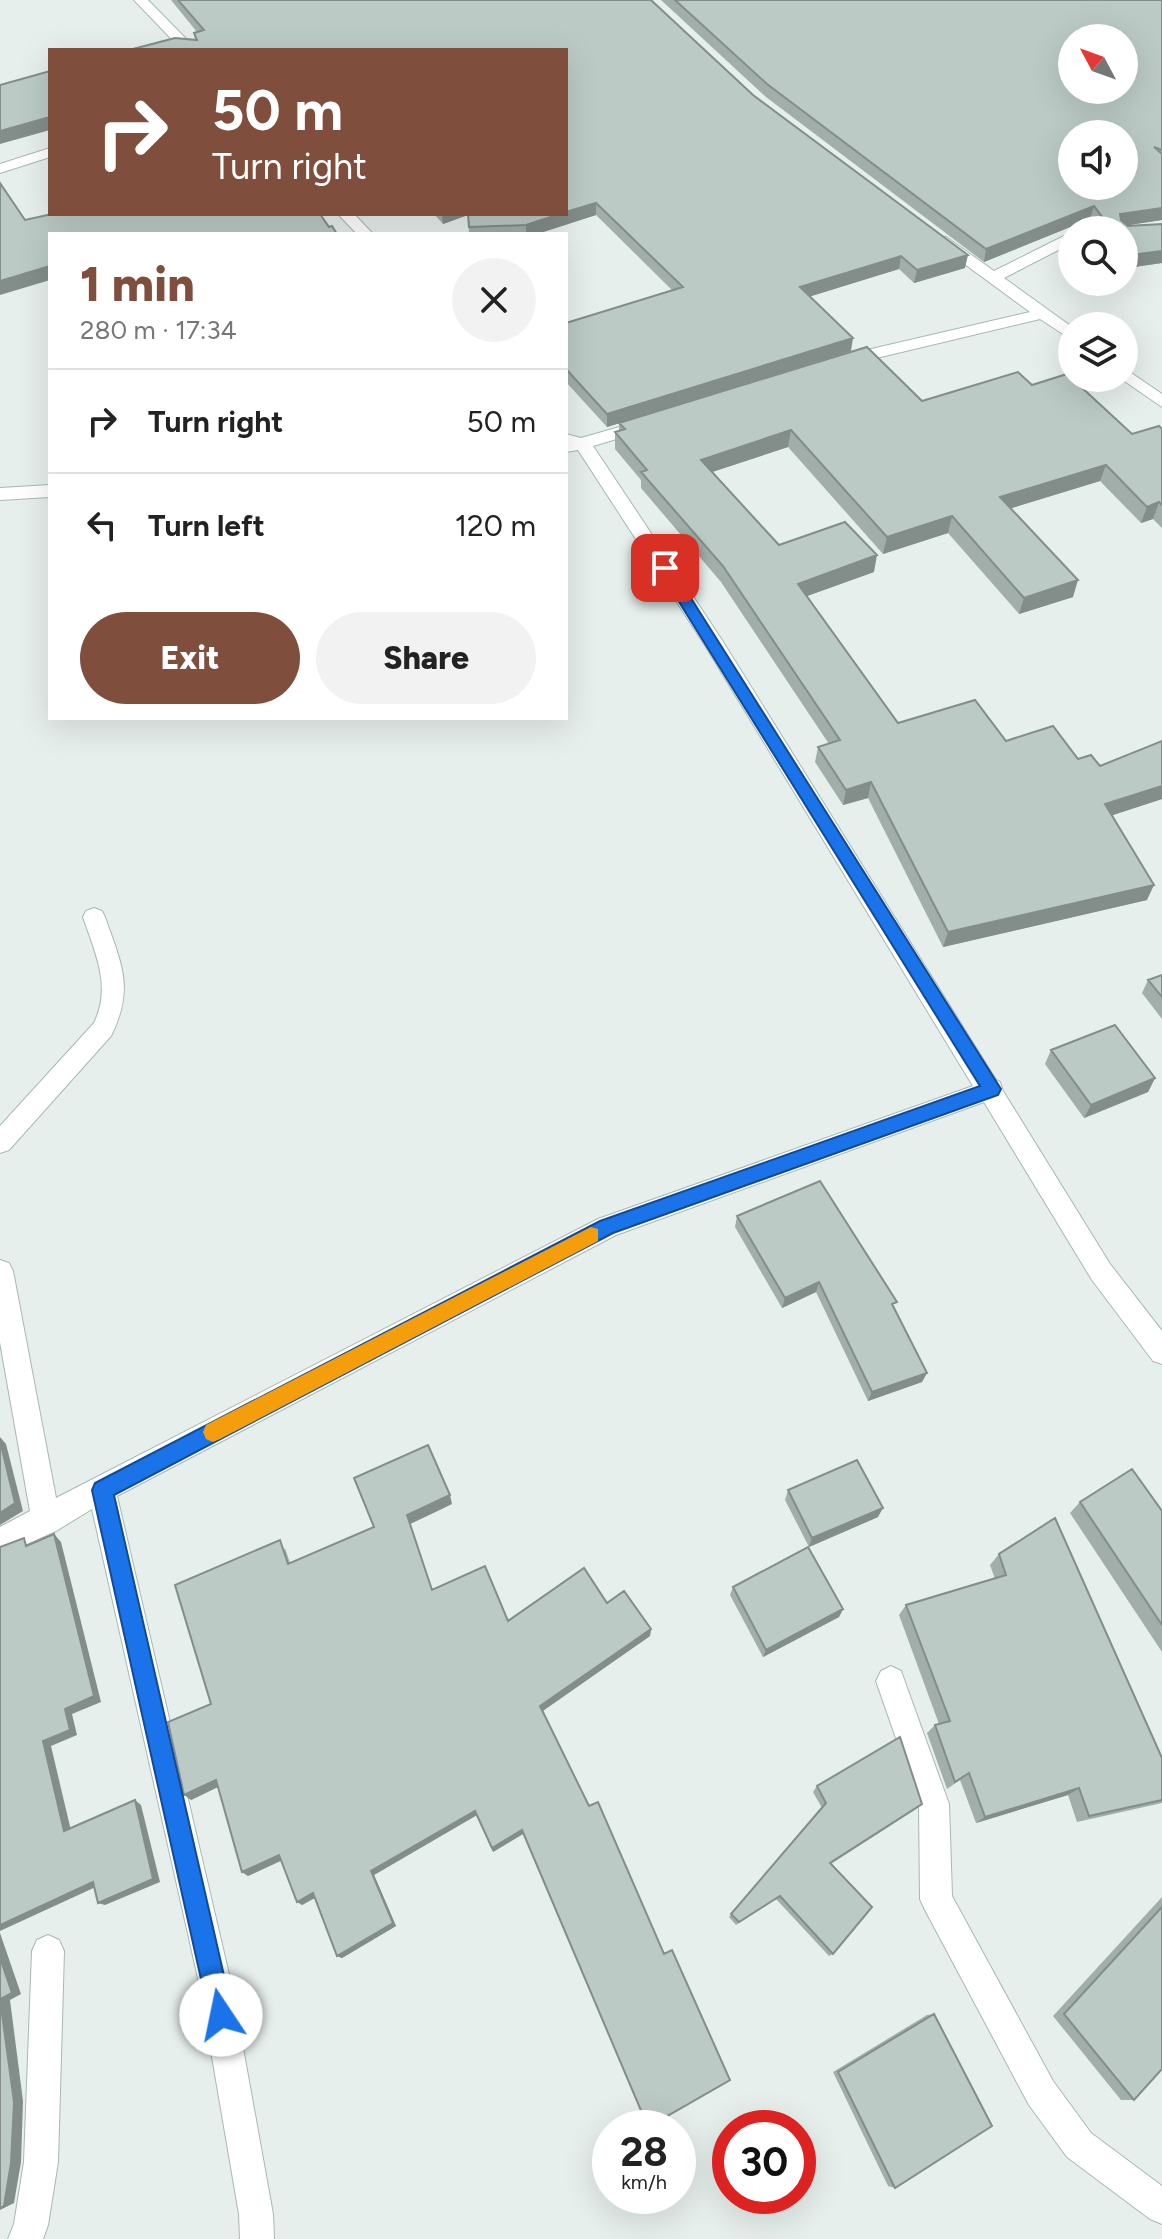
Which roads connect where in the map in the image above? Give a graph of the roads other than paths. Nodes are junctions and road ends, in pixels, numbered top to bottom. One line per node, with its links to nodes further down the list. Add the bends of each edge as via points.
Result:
1 (141, 0): 2 (street)
2 (188, 48)
3 (48, 153): 4 (street)
4 (0, 169)
5 (348, 216): 6 (street)
6 (363, 232)
7 (930, 232): 9 (street)
8 (1058, 244): 9 (street)
9 (991, 279): 10 (street)
10 (1043, 314): 11 (street); 12 (street)
11 (1058, 325)
12 (823, 367)
13 (1138, 384): 14 (street)
14 (1162, 402)
15 (668, 417): 16 (street)
16 (572, 444): 20 (street, via 713,642)
17 (48, 491): 18 (street)
18 (0, 494)
19 (94, 917): 21 (street, via 117,986 115,1007 103,1029)
20 (992, 1089): 23 (street, via 1101,1272); 24 (street, via 607,1227)
21 (0, 1143)
22 (0, 1271): 25 (street)
23 (1162, 1352)
24 (102, 1490): 25 (street); 31 (street, via 216,1987)
25 (46, 1521): 26 (street)
26 (0, 1542)
27 (891, 1681): 29 (street, via 934,1804 936,1899 1041,2093 1079,2145)
28 (48, 1951): 30 (street, via 41,2162)
29 (1162, 2207)
30 (25, 2239)
31 (257, 2239)

